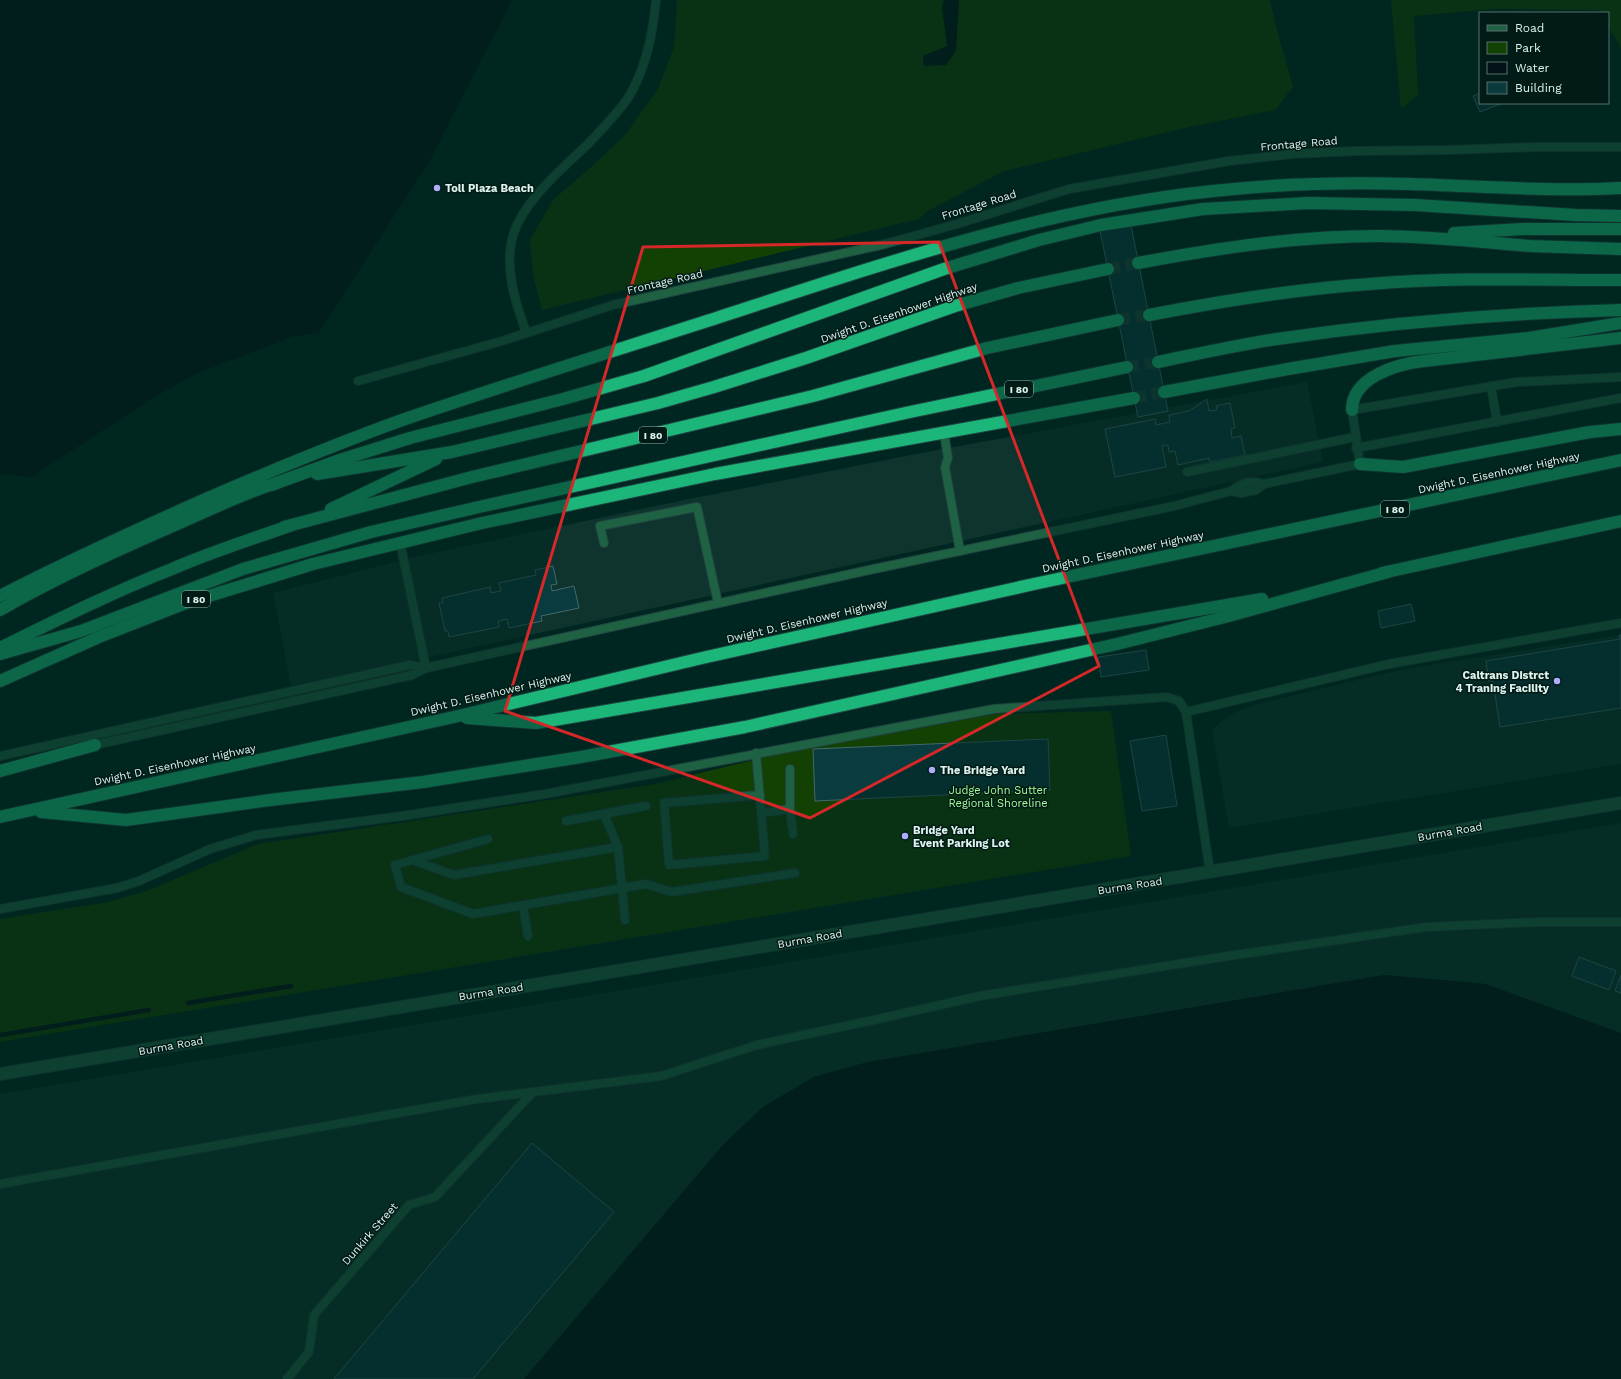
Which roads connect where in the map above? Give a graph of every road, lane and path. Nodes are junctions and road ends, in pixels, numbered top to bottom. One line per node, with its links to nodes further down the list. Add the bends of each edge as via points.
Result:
1 (656, 0): 15 (lane, via 647,54 628,97 611,119 540,192 516,227 512,244 511,273 514,294)
2 (1621, 147): 15 (lane, Frontage Road, via 1292,154 1162,173 1069,189 885,244 633,300)
3 (1621, 188): 43 (highway, via 1571,189 1378,183 1278,185 1132,202 1003,230 907,257 403,420 296,461 172,514)
4 (1621, 216): 36 (highway, via 1408,205 1308,203 1203,210 1101,225 963,263 644,376 410,438)
5 (1621, 229): 6 (highway, via 1517,230)
6 (1412, 236): 7 (highway, via 1530,246); 8 (highway, via 1279,242)
7 (1621, 249)
8 (1138, 263)
9 (1108, 269): 31 (highway, Dwight D. Eisenhower Highway / I 80, via 1018,288 955,306 806,358 658,403)
10 (1621, 280): 12 (highway, via 1472,279 1371,284 1272,294)
11 (1621, 310): 18 (highway, via 1389,325 1276,339)
12 (1149, 315)
13 (1118, 320): 38 (highway, Dwight D. Eisenhower Highway / I 80, via 987,348 813,396 472,477)
14 (1621, 323): 17 (highway)
15 (526, 332): 21 (lane, Frontage Road)
16 (1621, 337): 17 (highway); 26 (highway, via 1401,365 1380,373 1361,386 1353,397)
17 (1512, 340): 23 (highway, via 1395,352)
18 (1158, 362)
19 (1128, 368): 48 (highway, I 80, via 917,410 371,532 243,569 81,631)
20 (1621, 377): 22 (lane, via 1550,379)
21 (358, 381)
22 (1491, 386): 26 (lane); 27 (lane)
23 (1164, 392)
24 (1134, 398): 29 (highway, I 80)
25 (1621, 398): 27 (lane)
26 (1352, 410): 30 (lane)
27 (1497, 422): 32 (lane)
28 (1621, 429): 34 (highway, via 1403,467)
29 (944, 433): 39 (highway, I 80, via 742,468); 41 (lane, via 948,458 945,467)
30 (1355, 437): 32 (lane); 35 (lane)
31 (467, 448): 36 (highway, Dwight D. Eisenhower Highway / I 80); 38 (highway, Dwight D. Eisenhower Highway / I 80, via 430,461 320,514)
32 (1356, 448): 34 (lane)
33 (1621, 460): 52 (highway, Dwight D. Eisenhower Highway / I 80, via 1011,589)
34 (1360, 464): 41 (lane, via 1264,484 1256,490 1241,493 1231,491 1174,506)
35 (1187, 472)
36 (271, 485): 45 (highway, Dwight D. Eisenhower Highway / I 80, via 133,543)
37 (1621, 521): 42 (highway)
38 (284, 528): 47 (highway, Dwight D. Eisenhower Highway / I 80, via 170,569)
39 (400, 542): 49 (lane); 50 (highway, I 80, via 313,564 186,603 99,637)
40 (604, 543): 44 (lane, via 600,526 697,507)
41 (960, 551): 44 (lane)
42 (1388, 572): 52 (highway, via 1244,603 536,723); 63 (highway, via 1117,644 745,727 581,757 423,782 126,820)
43 (0, 596)
44 (718, 603): 49 (lane)
45 (0, 610)
46 (1621, 623): 51 (lane, via 1389,664)
47 (0, 648)
48 (0, 654)
49 (426, 668): 53 (lane, via 412,675); 55 (lane, via 410,665)
50 (0, 681)
51 (1186, 712): 54 (lane, via 1179,701 1167,697 994,709); 72 (lane)
52 (454, 717): 63 (highway, Dwight D. Eisenhower Highway / I 80)
53 (95, 745): 56 (lane); 58 (highway)
54 (756, 753): 59 (lane); 76 (lane, via 545,794 256,835 210,849 117,888)
55 (0, 756)
56 (0, 766)
57 (790, 769): 62 (lane)
58 (0, 771)
59 (760, 795): 64 (lane); 64 (lane, via 664,803 669,865 765,856)
60 (1621, 803): 72 (street, Burma Road)
61 (646, 806): 65 (lane)
62 (790, 809): 64 (lane); 68 (lane)
63 (30, 810): 66 (highway, Dwight D. Eisenhower Highway / I 80)
64 (761, 813)
65 (604, 814): 67 (lane); 70 (lane)
66 (0, 817)
67 (566, 821)
68 (793, 834)
69 (488, 839): 71 (lane)
70 (618, 847): 71 (lane, via 454,875); 74 (lane)
71 (412, 860): 75 (lane, via 395,864 400,887 474,914)
72 (1210, 872): 80 (street, Burma Road)
73 (795, 873): 74 (lane, via 671,892 646,884)
74 (622, 887): 75 (lane); 77 (lane)
75 (523, 905): 79 (lane)
76 (0, 909)
77 (625, 920)
78 (1621, 922): 81 (lane, via 1540,922 1426,927 1215,958 980,996 757,1045 661,1076)
79 (528, 936)
80 (0, 1074)
81 (532, 1093): 82 (lane, via 477,1099); 83 (lane, Dunkirk Street, via 435,1197 409,1205 314,1315 309,1352)
82 (0, 1184)
83 (287, 1379)

